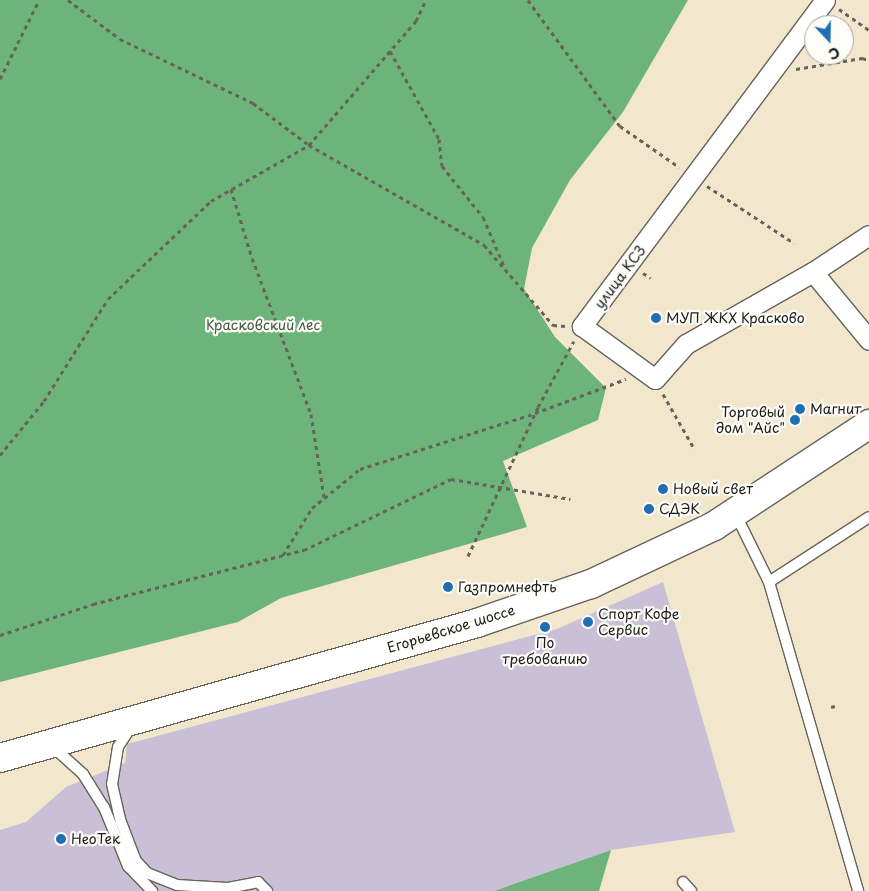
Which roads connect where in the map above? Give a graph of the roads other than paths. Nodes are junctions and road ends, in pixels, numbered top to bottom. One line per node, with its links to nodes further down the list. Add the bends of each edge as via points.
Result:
1 (830, 2): 3 (street, улица КСЗ, via 772,73 582,326 650,376 686,344)
2 (869, 235): 3 (street)
3 (813, 272): 4 (street)
4 (869, 340)
5 (869, 424): 6 (main road, Егорьевское шоссе)
6 (734, 512): 8 (lane); 9 (main road, Егорьевское шоссе, via 714,526 591,584 476,623)
7 (869, 517): 8 (lane)
8 (768, 582): 16 (lane)
9 (134, 722): 10 (main road, Егорьевское шоссе); 14 (lane, via 118,747 112,784 121,822 136,861 147,873 177,885 228,888 258,882)
10 (50, 745): 11 (main road, Егорьевское шоссе); 13 (lane, via 83,774 104,807 128,866)
11 (0, 758)
12 (683, 882): 15 (lane)
13 (152, 891)
14 (267, 891)
15 (691, 891)
16 (858, 891)

